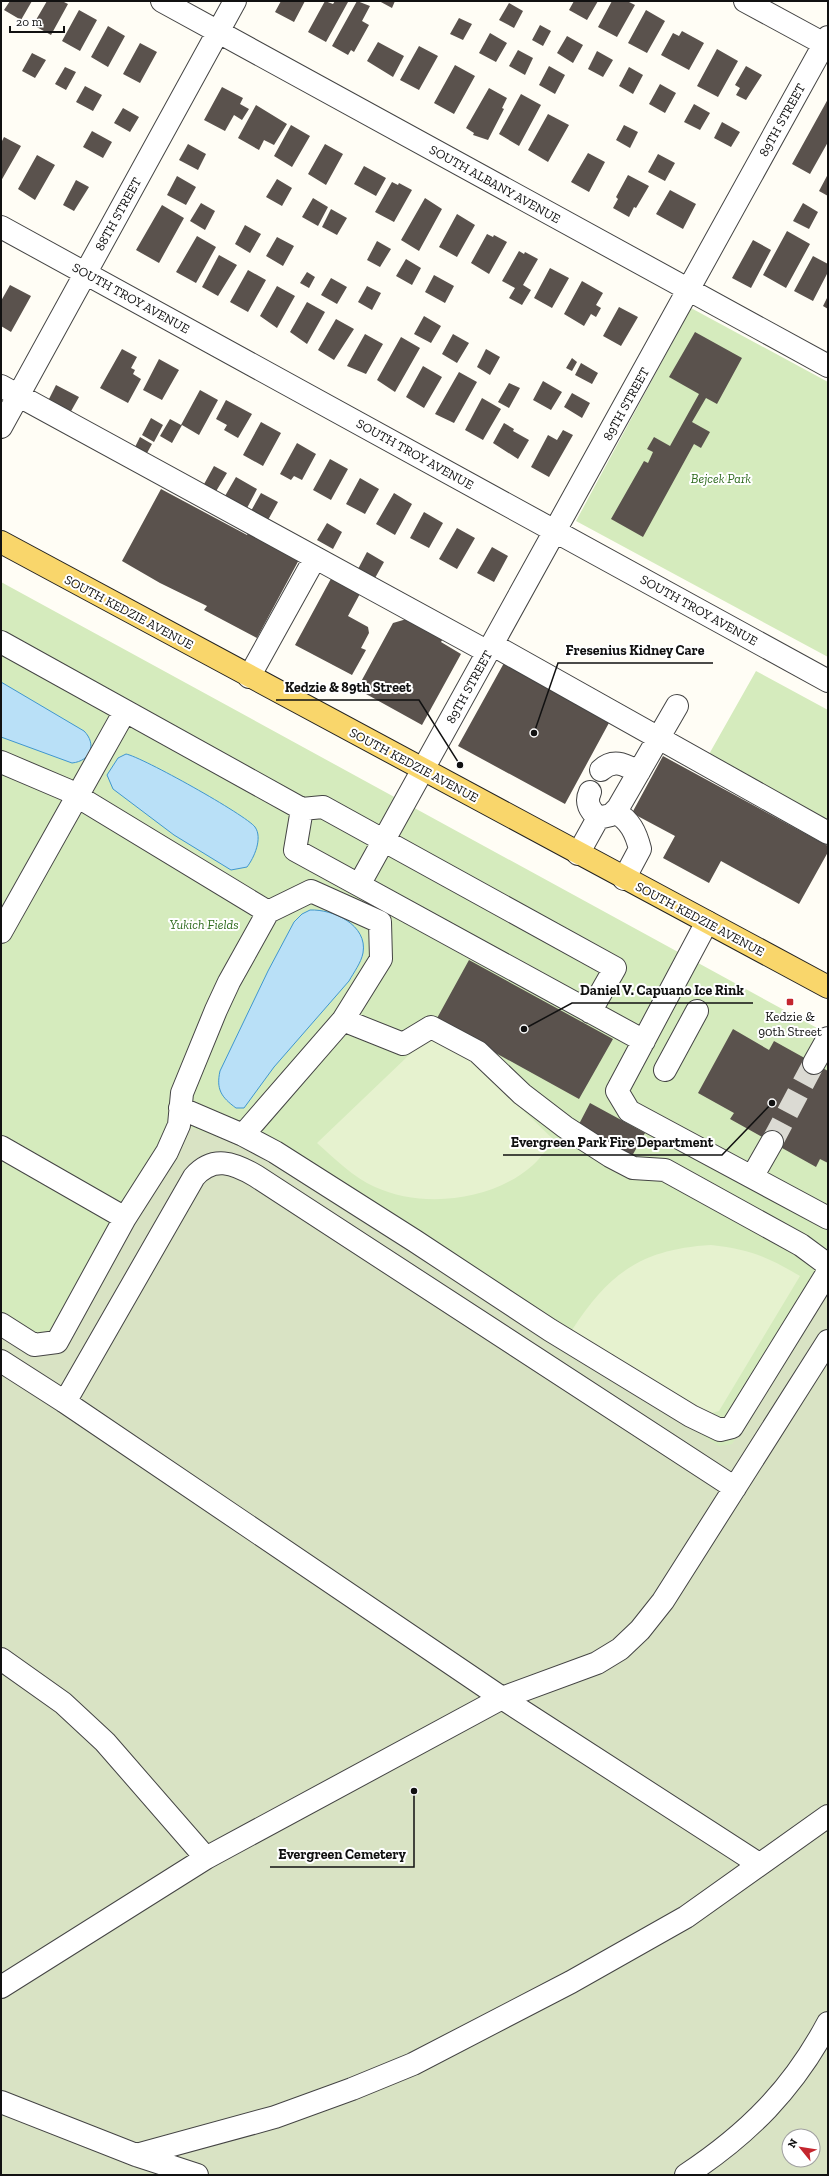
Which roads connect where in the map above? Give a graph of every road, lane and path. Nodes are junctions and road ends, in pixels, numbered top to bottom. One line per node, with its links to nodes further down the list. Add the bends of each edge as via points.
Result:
1 (162, 1): 4 (street, SOUTH ALBANY AVENUE)
2 (235, 1): 4 (street, 88TH STREET)
3 (745, 1): 5 (street)
4 (218, 32): 7 (street, 88TH STREET); 8 (street, SOUTH ALBANY AVENUE)
5 (827, 43): 8 (street, 89TH STREET)
6 (1, 227): 7 (street, SOUTH TROY AVENUE)
7 (85, 274): 10 (street, 88TH STREET); 12 (street, SOUTH TROY AVENUE)
8 (688, 290): 9 (street, SOUTH ALBANY AVENUE); 12 (street, 89TH STREET)
9 (828, 366)
10 (10, 391): 11 (street, 88TH STREET); 14 (street)
11 (1, 427)
12 (555, 532): 16 (street, 89TH STREET); 18 (street, SOUTH TROY AVENUE)
13 (1, 542): 17 (main road, SOUTH KEDZIE AVENUE)
14 (315, 558): 16 (street); 17 (street)
15 (1, 642): 20 (street)
16 (490, 649): 21 (street); 23 (street, 89TH STREET)
17 (249, 677): 23 (main road, SOUTH KEDZIE AVENUE)
18 (828, 682)
19 (678, 706): 21 (street)
20 (125, 711): 27 (street); 28 (street)
21 (658, 738): 25 (street); 30 (street)
22 (1, 762): 27 (street)
23 (424, 770): 31 (street, 89TH STREET); 32 (main road, SOUTH KEDZIE AVENUE)
24 (601, 770): 25 (street, via 616,762)
25 (639, 772): 29 (street)
26 (590, 792): 29 (street, via 588,804)
27 (76, 796): 35 (street); 37 (street)
28 (302, 809): 31 (street, via 323,807); 34 (street, via 295,850)
29 (606, 815): 32 (street); 33 (street, via 624,817 636,834 640,849)
30 (828, 832)
31 (384, 840): 34 (street, 89TH STREET); 40 (street, via 615,968)
32 (578, 854): 33 (main road, SOUTH KEDZIE AVENUE)
33 (624, 878): 36 (main road, SOUTH KEDZIE AVENUE)
34 (360, 885): 40 (street)
35 (268, 912): 41 (street, via 311,891 380,922 381,959); 47 (street, via 229,982 182,1093)
36 (707, 922): 38 (main road, SOUTH KEDZIE AVENUE); 42 (street)
37 (1, 932)
38 (828, 987)
39 (697, 1011): 44 (street)
40 (590, 1012): 42 (street)
41 (343, 1020): 48 (street); 54 (street, via 403,1044 430,1027 478,1052 522,1094 565,1127 610,1156 633,1168 665,1170 801,1245)
42 (648, 1033): 44 (street); 51 (street, via 617,1090 628,1111)
43 (828, 1038): 45 (street)
44 (680, 1042): 46 (street)
45 (814, 1063)
46 (665, 1070)
47 (180, 1108): 48 (street); 52 (street, via 179,1125 167,1152)
48 (243, 1135): 54 (street, via 275,1152 557,1334 691,1416 720,1430 732,1428 826,1275)
49 (772, 1142): 51 (street)
50 (1, 1147): 52 (street)
51 (752, 1177): 53 (street)
52 (125, 1218): 55 (street, via 57,1342 34,1345)
53 (828, 1218)
54 (828, 1266)
55 (1, 1324)
56 (828, 1341): 59 (street)
57 (1, 1361): 58 (street)
58 (65, 1402): 59 (street, via 194,1178 210,1164 231,1164 256,1176); 61 (street)
59 (735, 1488): 61 (street, via 663,1601 640,1630 620,1649 597,1662)
60 (1, 1659): 63 (street, via 63,1704 105,1742)
61 (502, 1698): 63 (street); 64 (street)
62 (827, 1817): 64 (street)
63 (206, 1858): 65 (street)
64 (759, 1864): 68 (street, via 686,1917 571,1982 413,2064 275,2117)
65 (1, 1987)
66 (828, 2023): 70 (street, via 813,2052 790,2086 761,2117 728,2146)
67 (1, 2102): 68 (street)
68 (136, 2155): 69 (street)
69 (197, 2175)
70 (686, 2175)

